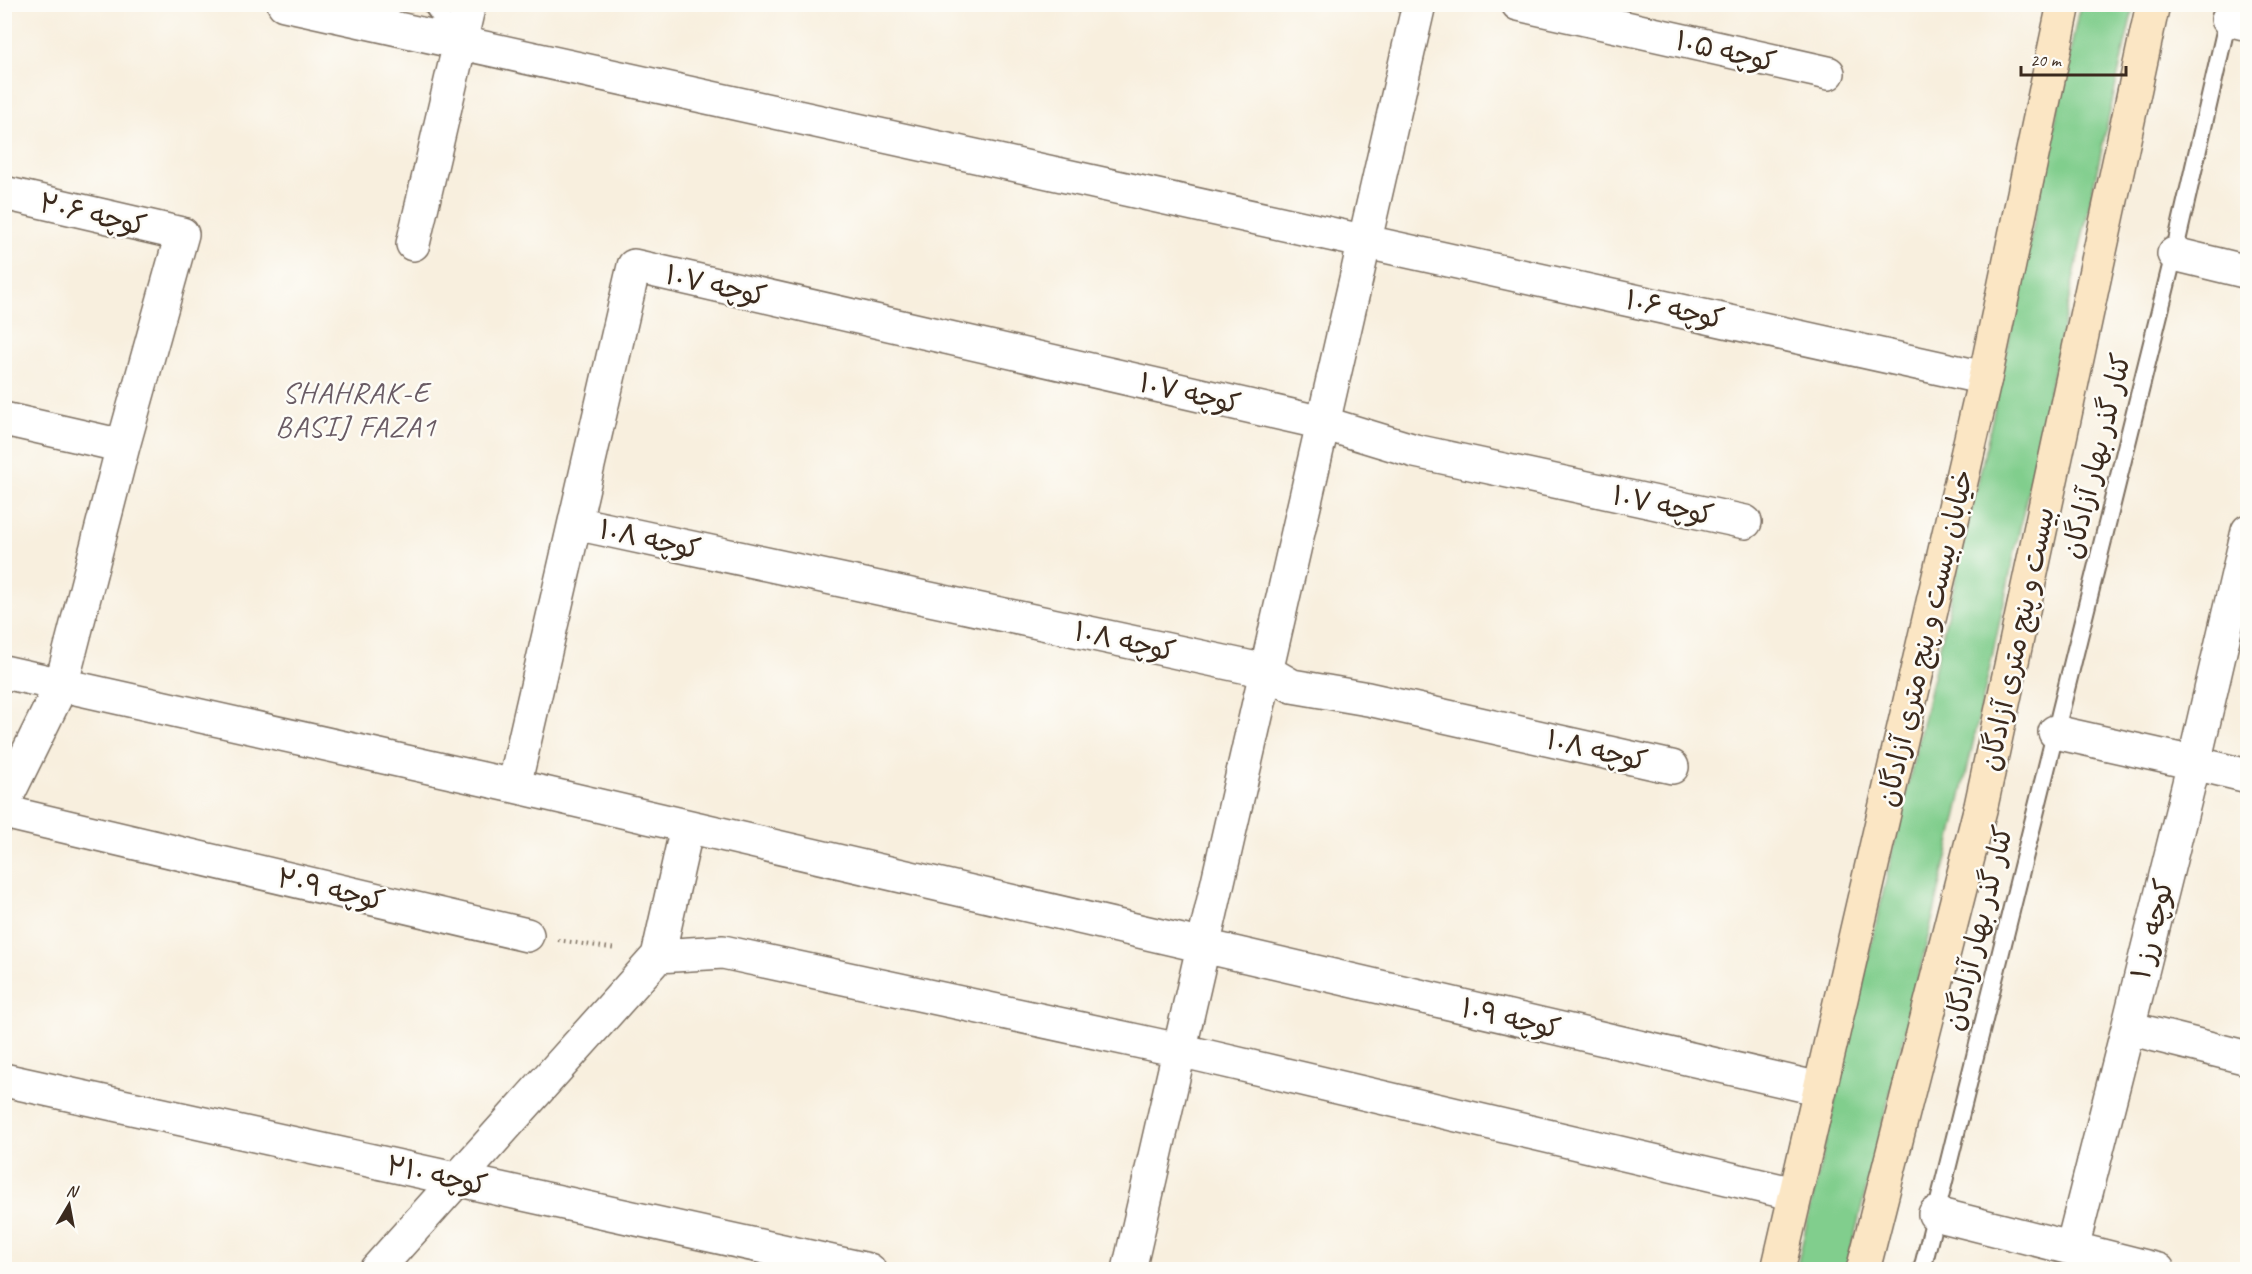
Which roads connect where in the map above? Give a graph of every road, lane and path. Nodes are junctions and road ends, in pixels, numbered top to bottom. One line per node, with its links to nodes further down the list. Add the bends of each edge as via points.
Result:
1 (284, 4): 9 (street, ۱۰۶ کوچه)
2 (431, 4): 9 (lane)
3 (469, 4): 9 (street)
4 (1419, 4): 12 (street)
5 (1518, 4): 10 (street, ۱۰۵ کوچه)
6 (2064, 4): 16 (main road, خیابان بیست و پنج متری آزادگان)
7 (2153, 4): 50 (main road, بیست و پنج متری آزادگان, via 1981,806)
8 (2235, 16): 14 (lane, کنار گذر بهار آزادگان)
9 (460, 43): 12 (street, ۱۰۶ کوچه); 13 (street)
10 (1828, 73)
11 (4, 193): 19 (street, ۲۰۶ کوچه, via 182,234)
12 (1364, 241): 16 (street, ۱۰۶ کوچه); 18 (street)
13 (413, 244)
14 (2174, 254): 15 (street); 26 (lane, کنار گذر بهار آزادگان)
15 (2247, 272)
16 (1985, 378): 41 (main road, خیابان بیست و پنج متری آزادگان)
17 (4, 419): 19 (street)
18 (1323, 423): 20 (street, ۱۰۷ کوچه, via 1415,451); 21 (street, ۱۰۷ کوچه, via 634,266); 23 (street)
19 (123, 446): 25 (street)
20 (1744, 522)
21 (575, 523): 23 (street, ۱۰۸ کوچه); 30 (street)
22 (2247, 531): 27 (street, کوچه رز ۱)
23 (1266, 671): 28 (street, ۱۰۸ کوچه, via 1292,686 1368,699); 35 (street)
24 (4, 672): 25 (street, ۱۰۹ کوچه)
25 (61, 686): 30 (street, ۱۰۹ کوچه); 31 (street)
26 (2055, 732): 27 (street); 44 (lane, کنار گذر بهار آزادگان)
27 (2194, 764): 29 (street); 37 (street, کوچه رز ۱)
28 (1672, 767)
29 (2247, 776)
30 (514, 786): 33 (street, ۱۰۹ کوچه)
31 (4, 802)
32 (4, 812): 34 (street, ۲۰۹ کوچه)
33 (687, 827): 35 (street, ۱۰۹ کوچه); 36 (street)
34 (527, 935): 36 (path)
35 (1203, 946): 38 (street); 41 (street, ۱۰۹ کوچه)
36 (658, 956): 38 (street, via 723,952); 42 (street)
37 (2128, 1028): 39 (street); 45 (street, کوچه رز ۱)
38 (1179, 1050): 43 (street); 48 (street)
39 (2247, 1058)
40 (4, 1080): 42 (street, ۲۱۰ کوچه)
41 (1820, 1089): 43 (main road, خیابان بیست و پنج متری آزادگان)
42 (457, 1179): 46 (street); 47 (street, ۲۱۰ کوچه)
43 (1795, 1194): 49 (main road, خیابان بیست و پنج متری آزادگان)
44 (1935, 1214): 45 (street); 51 (lane, کنار گذر بهار آزادگان)
45 (2072, 1248): 52 (street)
46 (376, 1269)
47 (869, 1269)
48 (1129, 1269)
49 (1778, 1269)
50 (1863, 1269)
51 (1922, 1269)
52 (2158, 1269)

